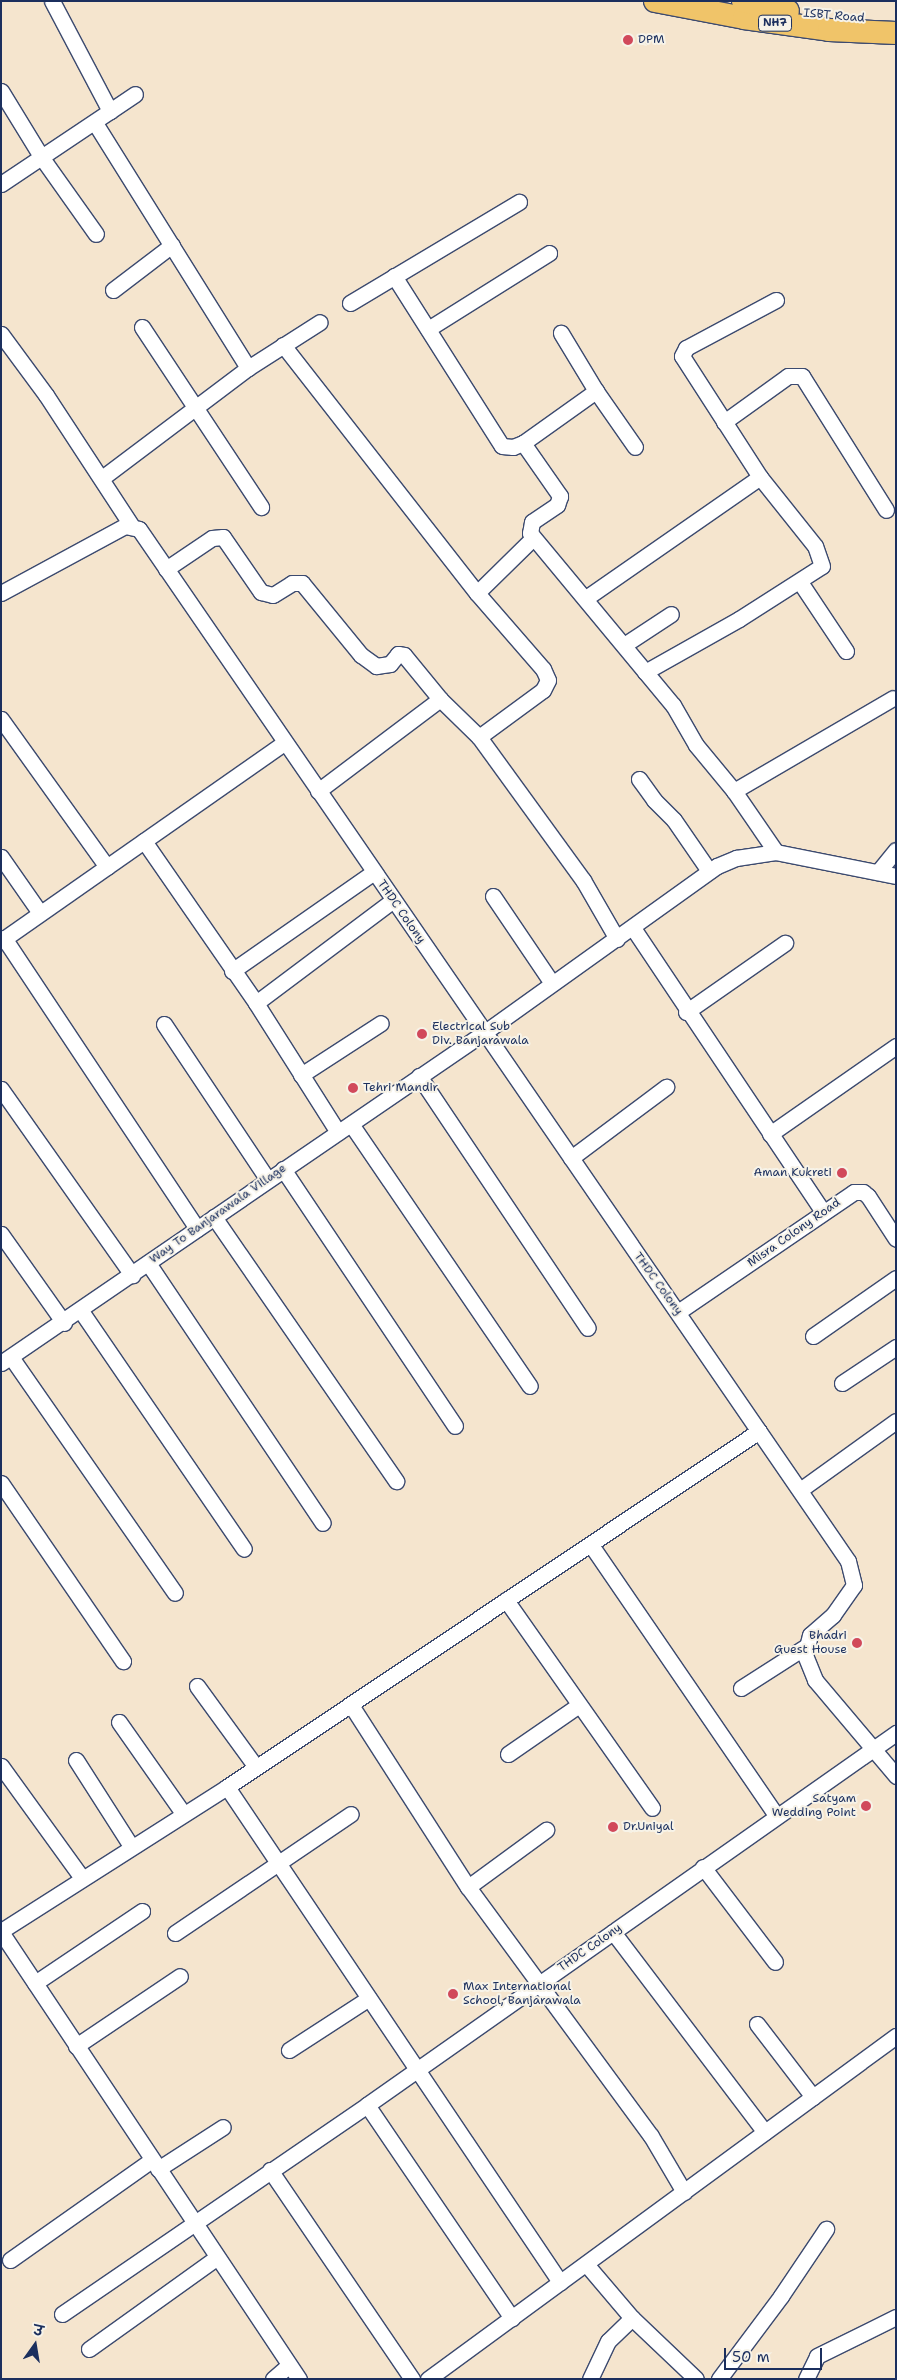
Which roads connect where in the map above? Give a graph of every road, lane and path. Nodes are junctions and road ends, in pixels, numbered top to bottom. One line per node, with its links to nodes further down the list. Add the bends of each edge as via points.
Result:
1 (52, 1): 8 (street)
2 (743, 1): 4 (highway, ISBT Road / NH7, via 797,13)
3 (668, 2): 5 (highway, NH7, via 829,30)
4 (896, 21)
5 (896, 33)
6 (1, 92): 10 (street)
7 (134, 94): 8 (street)
8 (110, 111): 9 (street)
9 (94, 123): 10 (street); 14 (street)
10 (42, 158): 11 (street); 13 (street)
11 (1, 184)
12 (519, 202): 16 (street)
13 (96, 234)
14 (172, 245): 17 (street); 26 (street)
15 (549, 254): 22 (street)
16 (394, 276): 19 (street); 22 (street)
17 (112, 290)
18 (776, 300): 29 (street, via 715,331 683,352 684,362)
19 (350, 303)
20 (320, 322): 25 (street)
21 (142, 327): 28 (street)
22 (428, 329): 30 (street, via 497,442 506,447)
23 (561, 333): 27 (street)
24 (3, 341): 33 (street, THDC Colony)
25 (283, 345): 26 (street); 41 (street)
26 (248, 368): 28 (street)
27 (596, 391): 30 (street); 31 (street)
28 (197, 408): 33 (street); 34 (street)
29 (724, 422): 32 (street); 35 (street, via 788,376 802,376)
30 (523, 443): 37 (street, via 560,496 557,505 530,525)
31 (635, 447)
32 (760, 477): 39 (street, via 820,555 822,566); 42 (street)
33 (102, 478): 36 (street, THDC Colony)
34 (261, 507)
35 (886, 510)
36 (131, 525): 38 (street, THDC Colony, via 139,529); 40 (street)
37 (533, 538): 41 (street); 42 (street)
38 (166, 569): 48 (street, via 212,538 223,537 261,592 273,595 292,583 302,583 361,655 376,666 390,664 398,654 404,655); 51 (street, THDC Colony)
39 (800, 582): 45 (street); 46 (street)
40 (1, 593)
41 (477, 593): 50 (street, via 543,669 548,680 542,690)
42 (586, 598): 44 (street)
43 (671, 614): 44 (street)
44 (624, 645): 46 (street)
45 (846, 652)
46 (645, 672): 54 (street, via 673,704 704,756)
47 (893, 698): 54 (street)
48 (440, 699): 50 (street); 53 (street)
49 (1, 719): 59 (street)
50 (479, 738): 67 (street)
51 (284, 743): 53 (street, THDC Colony); 55 (street)
52 (639, 779): 60 (street, via 674,820)
53 (318, 791): 61 (street, THDC Colony)
54 (734, 791): 57 (street)
55 (144, 841): 59 (street); 70 (street)
56 (896, 850): 62 (street)
57 (776, 852): 60 (street, via 736,858); 62 (street)
58 (1, 857): 66 (street)
59 (107, 867): 66 (street)
60 (709, 870): 67 (street)
61 (374, 872): 65 (street, THDC Colony); 70 (street)
62 (878, 872): 63 (street)
63 (896, 876)
64 (493, 896): 71 (street)
65 (392, 901): 72 (street); 76 (street, THDC Colony)
66 (40, 913): 68 (street)
67 (626, 933): 71 (street); 73 (street)
68 (3, 939): 90 (street)
69 (785, 943): 73 (street)
70 (232, 971): 72 (street)
71 (552, 983): 76 (street)
72 (256, 1003): 78 (street)
73 (686, 1012): 84 (street)
74 (381, 1023): 78 (street)
75 (164, 1024): 87 (street)
76 (485, 1032): 79 (street, Way To Banjarawala Village); 85 (street, THDC Colony)
77 (896, 1046): 84 (street)
78 (301, 1075): 83 (street)
79 (419, 1076): 82 (street, Way To Banjarawala Village); 99 (street)
80 (666, 1087): 85 (street)
81 (1, 1089): 94 (street)
82 (351, 1124): 83 (street, Way To Banjarawala Village); 104 (street)
83 (338, 1132): 86 (street, Way To Banjarawala Village)
84 (770, 1134): 88 (street)
85 (571, 1158): 97 (street, THDC Colony)
86 (283, 1169): 87 (street, Way To Banjarawala Village); 106 (street)
87 (268, 1180): 89 (street, Way To Banjarawala Village)
88 (823, 1212): 92 (street, Misra Colony Road, via 854,1192 863,1192); 97 (street, Misra Colony Road)
89 (214, 1217): 90 (street, Way To Banjarawala Village); 108 (street)
90 (197, 1230): 93 (street, Way To Banjarawala Village)
91 (1, 1234): 98 (street)
92 (896, 1239)
93 (148, 1263): 94 (street, Way To Banjarawala Village); 111 (street)
94 (132, 1274): 96 (street, Way To Banjarawala Village)
95 (896, 1278): 100 (street)
96 (81, 1311): 98 (street, Way To Banjarawala Village); 113 (street)
97 (678, 1312): 107 (street, THDC Colony)
98 (64, 1323): 102 (street, Way To Banjarawala Village)
99 (588, 1328)
100 (813, 1336)
101 (896, 1347): 103 (street)
102 (6, 1360): 114 (street)
103 (842, 1383)
104 (530, 1386)
105 (896, 1421): 110 (street)
106 (455, 1426)
107 (759, 1431): 110 (street, THDC Colony); 112 (street)
108 (396, 1481)
109 (1, 1483): 117 (street)
110 (800, 1490): 116 (street, THDC Colony, via 848,1561 854,1586 833,1615 810,1635)
111 (323, 1523)
112 (591, 1545): 115 (street); 134 (street)
113 (244, 1549)
114 (176, 1593)
115 (506, 1600): 120 (street); 121 (street)
116 (805, 1647): 119 (street); 124 (street, via 815,1680)
117 (123, 1661)
118 (197, 1686): 128 (street)
119 (741, 1688)
120 (351, 1705): 128 (street); 140 (street)
121 (579, 1705): 125 (street); 131 (street)
122 (119, 1722): 132 (street)
123 (896, 1733): 124 (street, THDC Colony)
124 (873, 1749): 129 (street); 134 (street, THDC Colony)
125 (508, 1754)
126 (76, 1760): 136 (street)
127 (1, 1766): 139 (street)
128 (256, 1767): 130 (street)
129 (896, 1776)
130 (227, 1787): 132 (street); 137 (street)
131 (652, 1808)
132 (183, 1813): 136 (street)
133 (352, 1814): 137 (street)
134 (776, 1815): 138 (street, THDC Colony)
135 (546, 1830): 140 (street)
136 (130, 1846): 139 (street)
137 (277, 1866): 144 (street); 149 (street)
138 (703, 1868): 143 (street, THDC Colony); 145 (street)
139 (82, 1878): 142 (street)
140 (468, 1887): 147 (street)
141 (142, 1911): 148 (street)
142 (1, 1932): 148 (street)
143 (613, 1932): 147 (street, THDC Colony); 158 (street)
144 (175, 1933)
145 (775, 1962)
146 (180, 1976): 152 (street)
147 (541, 1982): 154 (street, THDC Colony); 161 (street, via 651,2136)
148 (35, 1983): 152 (street)
149 (369, 1998): 153 (street); 154 (street)
150 (757, 2024): 155 (street)
151 (896, 2036): 155 (street)
152 (76, 2046): 159 (street)
153 (289, 2050)
154 (417, 2068): 156 (street, THDC Colony); 167 (street)
155 (813, 2097): 158 (street)
156 (367, 2105): 160 (street, THDC Colony); 170 (street)
157 (222, 2127): 159 (street)
158 (765, 2132): 161 (street)
159 (155, 2164): 162 (street); 165 (street)
160 (270, 2170): 162 (street, THDC Colony); 176 (street)
161 (684, 2192): 166 (street)
162 (194, 2222): 164 (street); 168 (street, THDC Colony)
163 (826, 2229): 180 (street)
164 (216, 2258): 172 (street); 173 (street)
165 (10, 2260)
166 (586, 2264): 167 (street); 171 (street)
167 (560, 2282): 170 (street)
168 (62, 2314)
169 (896, 2316): 181 (street, via 818,2356)
170 (512, 2318): 177 (street)
171 (632, 2318): 178 (street, via 608,2341); 179 (street)
172 (90, 2349)
173 (290, 2365): 174 (street); 175 (street)
174 (272, 2379)
175 (299, 2379)
176 (412, 2379)
177 (428, 2379)
178 (590, 2379)
179 (696, 2379)
180 (719, 2379)
181 (806, 2379)

